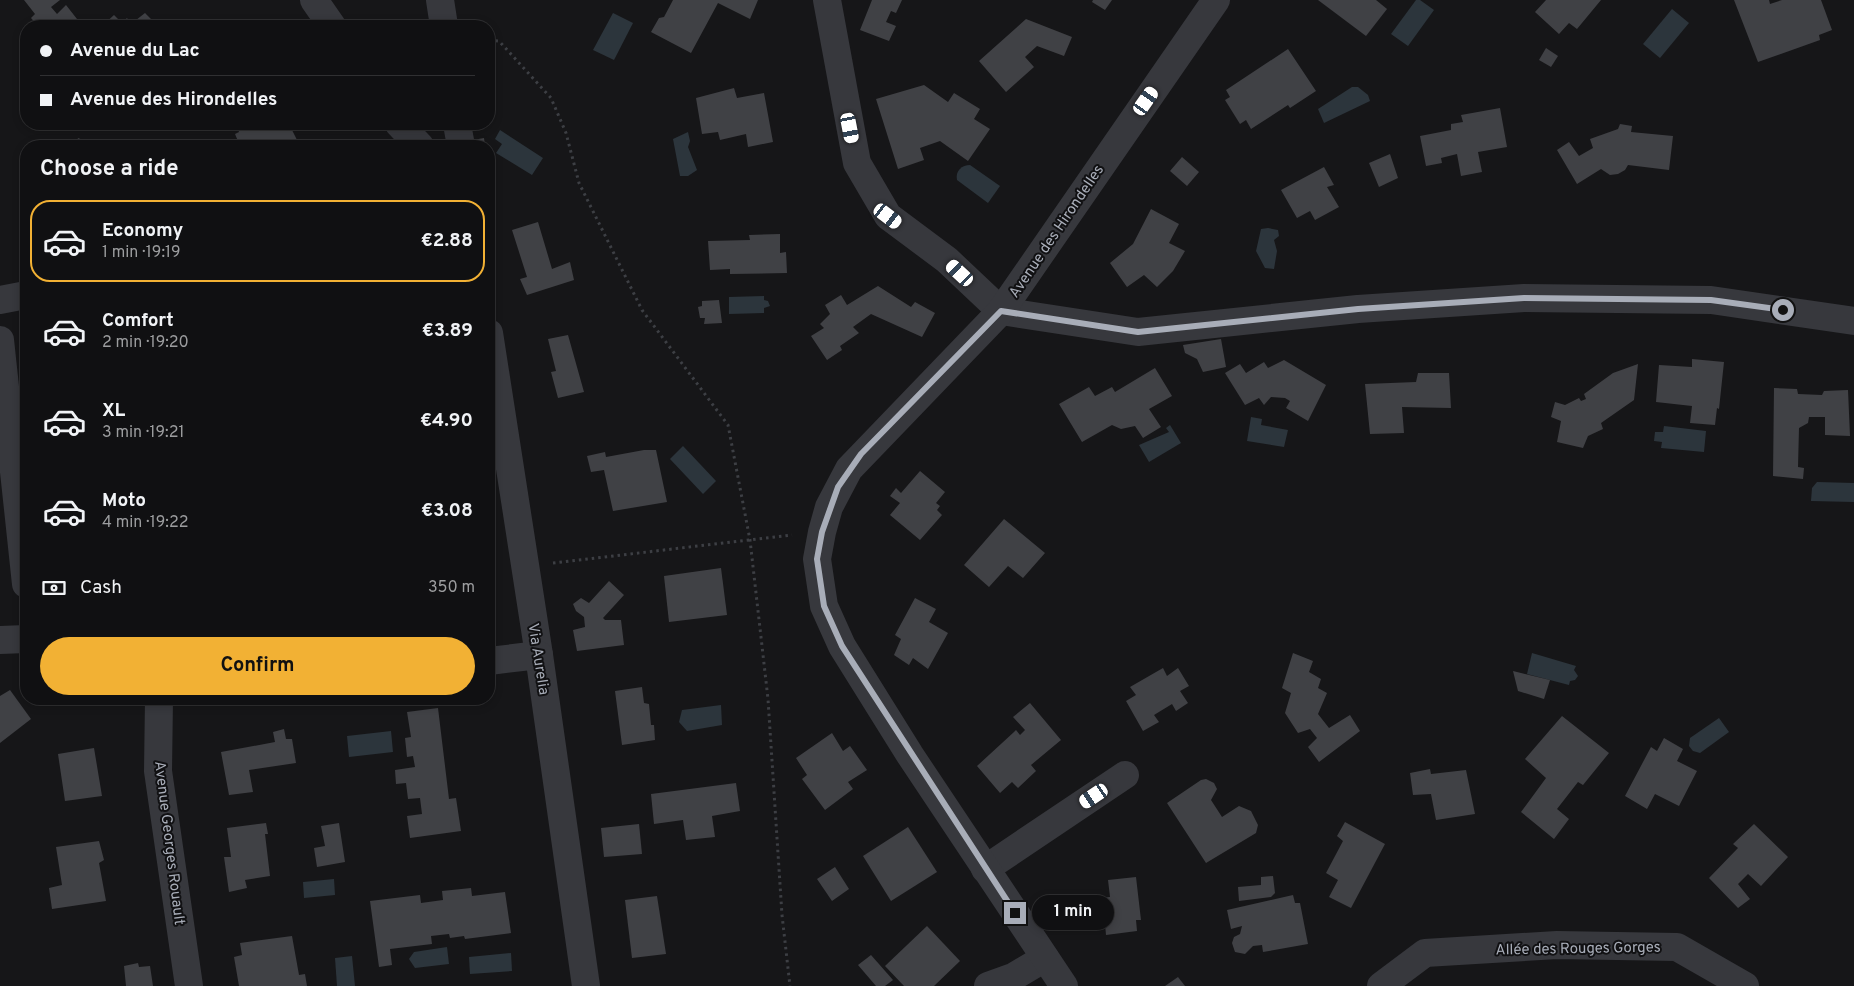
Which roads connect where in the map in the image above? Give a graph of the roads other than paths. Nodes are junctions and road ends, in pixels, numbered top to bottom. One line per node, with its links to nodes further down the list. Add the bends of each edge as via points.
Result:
1 (314, 0): 5 (street)
2 (440, 0): 6 (street)
3 (827, 0): 11 (street, via 857,163 888,216 947,260)
4 (1216, 0): 11 (street, Avenue des Hirondelles)
5 (328, 20)
6 (443, 20)
7 (405, 130): 8 (street)
8 (414, 140)
9 (20, 296): 10 (street)
10 (0, 300)
11 (1001, 311): 12 (street, via 1138,332 1358,309 1515,299 1702,300); 22 (street, Avenue des Hirondelles, via 861,454 838,487 822,532 817,559 824,606 842,646)
12 (1854, 321)
13 (0, 340): 15 (street)
14 (495, 372): 18 (street, Via Aurelia)
15 (20, 528)
16 (20, 639): 17 (street)
17 (0, 640)
18 (539, 655): 19 (street); 25 (street, Via Aurelia)
19 (495, 660)
20 (160, 705): 24 (street, Avenue Georges Rouault, via 158,771)
21 (1125, 775): 22 (street)
22 (986, 869): 23 (street, Avenue des Hirondelles)
23 (1045, 958): 26 (street, via 1013,977); 27 (street, Avenue des Hirondelles)
24 (189, 986)
25 (586, 986)
26 (988, 986)
27 (1064, 986)
28 (1381, 986): 29 (street, Allée des Rouges Gorges, via 1425,953 1557,945 1677,947)
29 (1746, 986)

